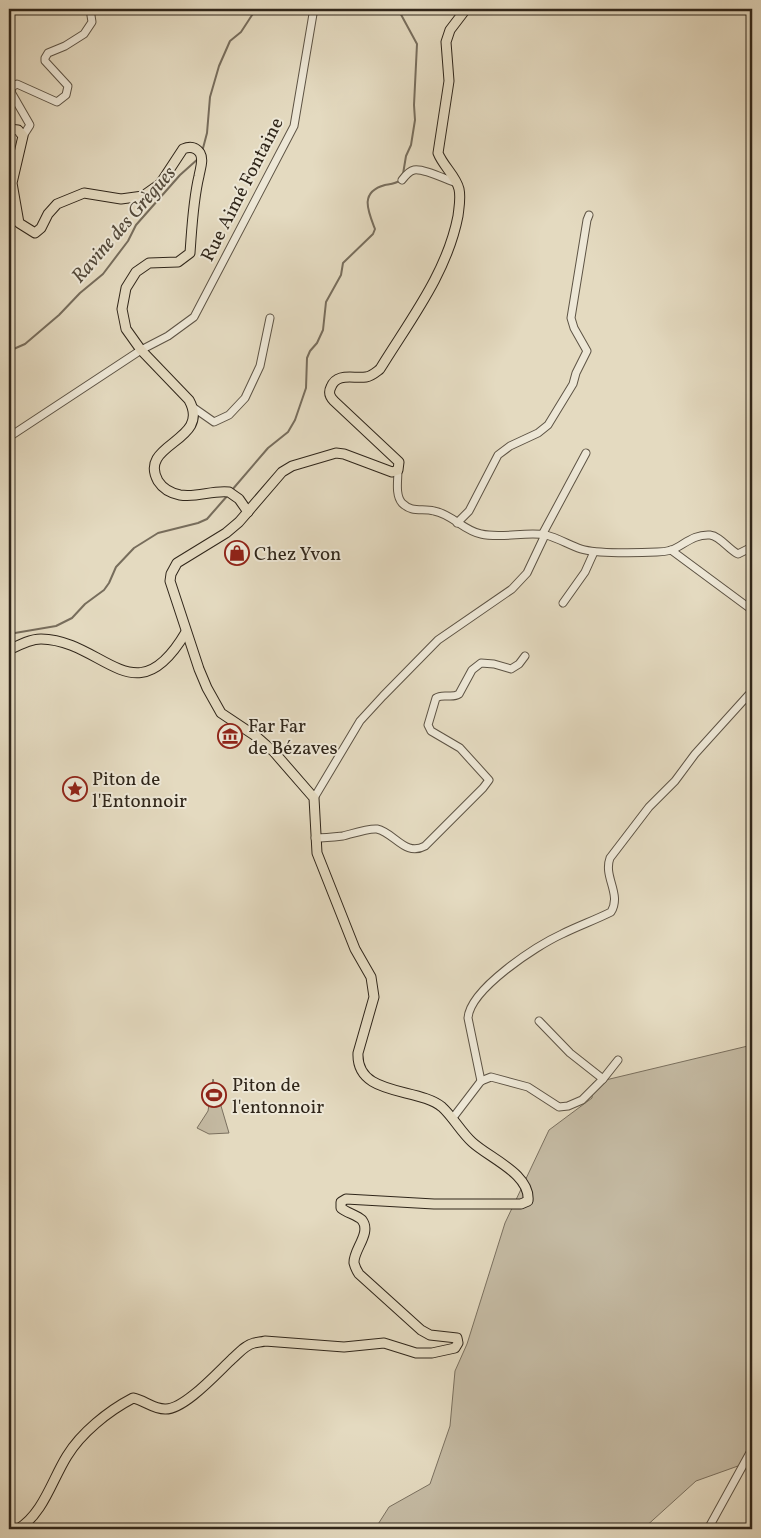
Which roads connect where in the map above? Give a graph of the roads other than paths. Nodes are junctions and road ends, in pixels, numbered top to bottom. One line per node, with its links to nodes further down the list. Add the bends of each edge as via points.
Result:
1 (90, 9): 5 (street, via 92,22 84,34 48,53 45,58 45,62 68,86 66,95 57,102 17,84 12,88 11,92 30,125)
2 (315, 9): 10 (street, Rue Aimé Fontaine, via 294,126 289,138 194,317)
3 (466, 9): 7 (main road, via 450,30 446,42 448,89 438,153)
4 (9, 129): 5 (main road, via 18,130)
5 (23, 136): 10 (main road, via 12,183 20,223 35,233 57,204 84,193 121,199 143,196 160,184 183,149 194,148 201,154 190,253 178,262 150,263 136,272 126,288 122,309 126,329)
6 (402, 180): 7 (street, via 414,170)
7 (456, 183): 14 (main road, via 460,195 456,225 436,280 380,368 367,377 340,378 329,390 329,396 399,462)
8 (589, 215): 16 (street, via 572,318 587,350 573,384 548,425 498,455 468,511)
9 (270, 318): 11 (street, via 260,366 240,405 214,422)
10 (141, 350): 11 (main road); 12 (street, Rue Aimé Fontaine)
11 (194, 408): 15 (main road, via 189,429 159,454 154,464 155,475 163,489 178,495 234,494)
12 (10, 436)
13 (586, 454): 17 (street)
14 (398, 470): 15 (main road, via 392,472 336,454 292,466 282,472); 16 (street, via 398,494 406,506 434,511)
15 (246, 509): 23 (main road, via 226,533 174,568 170,581)
16 (457, 523): 17 (street, via 480,534)
17 (543, 535): 20 (street); 27 (street, via 523,578 438,640 360,721)
18 (752, 547): 19 (street, via 738,554 714,536 707,535)
19 (671, 550): 20 (street); 22 (street)
20 (594, 552): 21 (street, via 585,572)
21 (563, 602)
22 (752, 610)
23 (186, 632): 24 (main road, via 166,660 139,673 117,668 58,641 41,639); 27 (main road, via 207,688 221,713 257,737 280,758)
24 (9, 650)
25 (524, 656): 28 (street, via 511,669 481,663 472,670 455,697 436,698 428,724 431,731 460,748 489,780 425,846 408,849 378,829)
26 (752, 691): 32 (street, via 649,807 610,858 607,865 616,898 611,912 540,946 491,982 479,995 468,1018)
27 (314, 798): 28 (main road)
28 (315, 838): 33 (main road, via 317,853 374,988 358,1053 362,1073 380,1085 441,1106)
29 (539, 1021): 31 (street, via 570,1053)
30 (618, 1060): 31 (street)
31 (603, 1079): 32 (street, via 582,1100 559,1107 528,1087 491,1077)
32 (481, 1082): 33 (street)
33 (452, 1119): 35 (main road, via 472,1142 504,1164 522,1183 527,1190 528,1201 521,1204 453,1205 346,1199 341,1208 361,1220 364,1226 354,1257 359,1274 421,1330 430,1335 457,1338 456,1348 416,1353 384,1343 344,1347 254,1342 174,1408 162,1409 133,1398 121,1404 76,1443 36,1512 28,1523)
34 (752, 1449): 36 (street)
35 (18, 1529)
36 (708, 1529)

